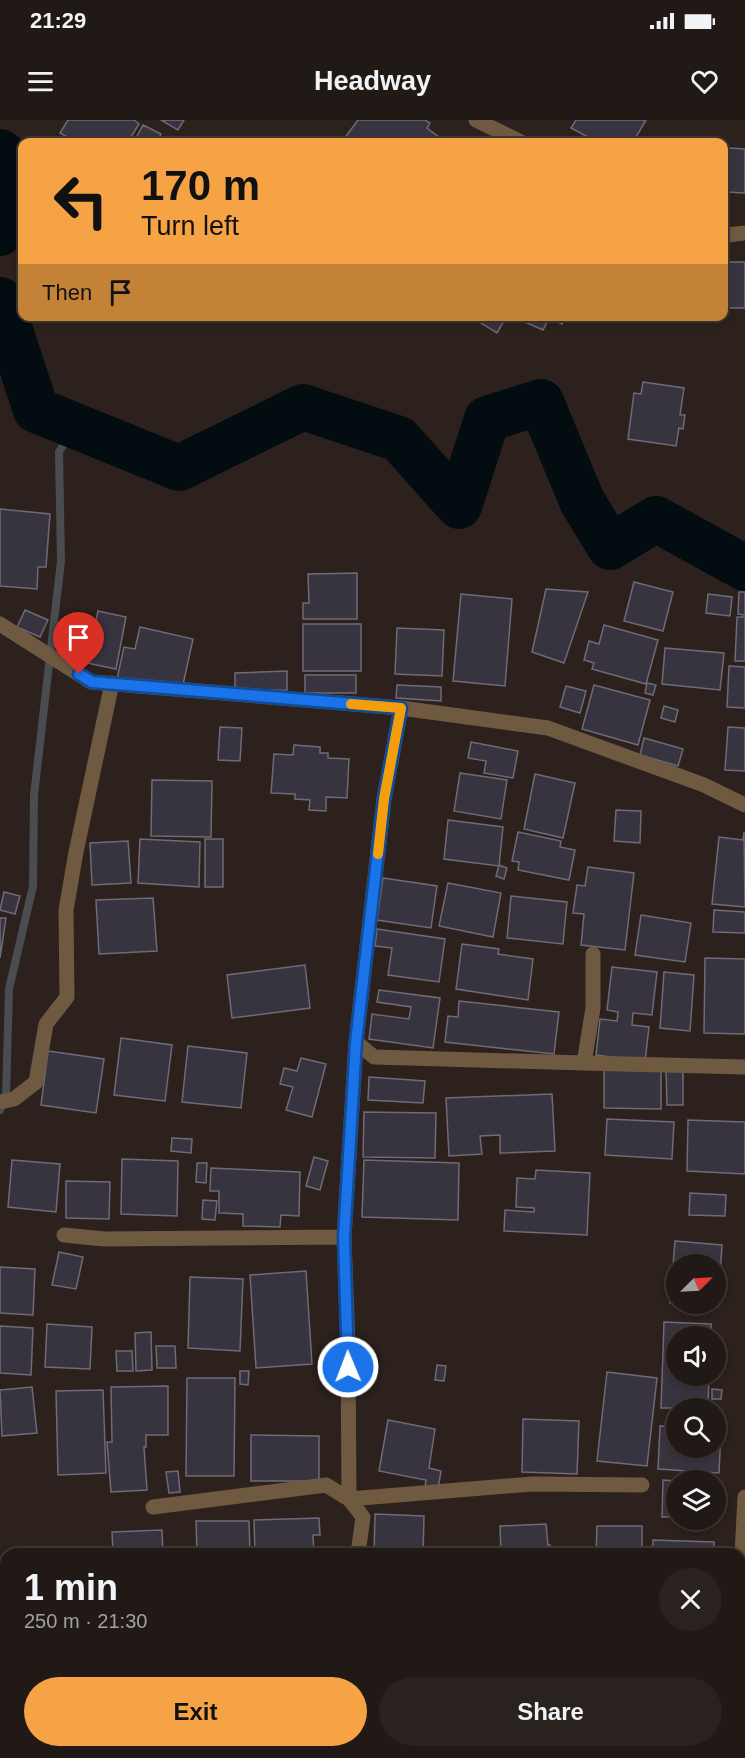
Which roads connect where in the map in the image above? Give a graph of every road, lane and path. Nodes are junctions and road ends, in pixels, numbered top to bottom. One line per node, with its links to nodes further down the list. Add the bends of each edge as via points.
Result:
1 (476, 120): 2 (street)
2 (513, 138)
3 (745, 233): 4 (street)
4 (728, 235)
5 (0, 624): 6 (street, via 92,682)
6 (112, 683): 7 (street); 13 (street, via 66,910 67,997 46,1024 36,1082)
7 (401, 708): 8 (street, via 548,728); 10 (street, via 384,799)
8 (745, 804)
9 (593, 954): 11 (street, via 593,1008)
10 (356, 1042): 11 (street, via 374,1057); 15 (street)
11 (584, 1063): 12 (street)
12 (745, 1067)
13 (7, 1101)
14 (64, 1235): 15 (street, via 116,1239)
15 (344, 1237): 18 (street)
16 (642, 1485): 18 (street, via 532,1484)
17 (745, 1497): 21 (street)
18 (349, 1499): 19 (street, via 326,1485); 20 (street, via 363,1517)
19 (153, 1507)
20 (359, 1548)
21 (742, 1548)

